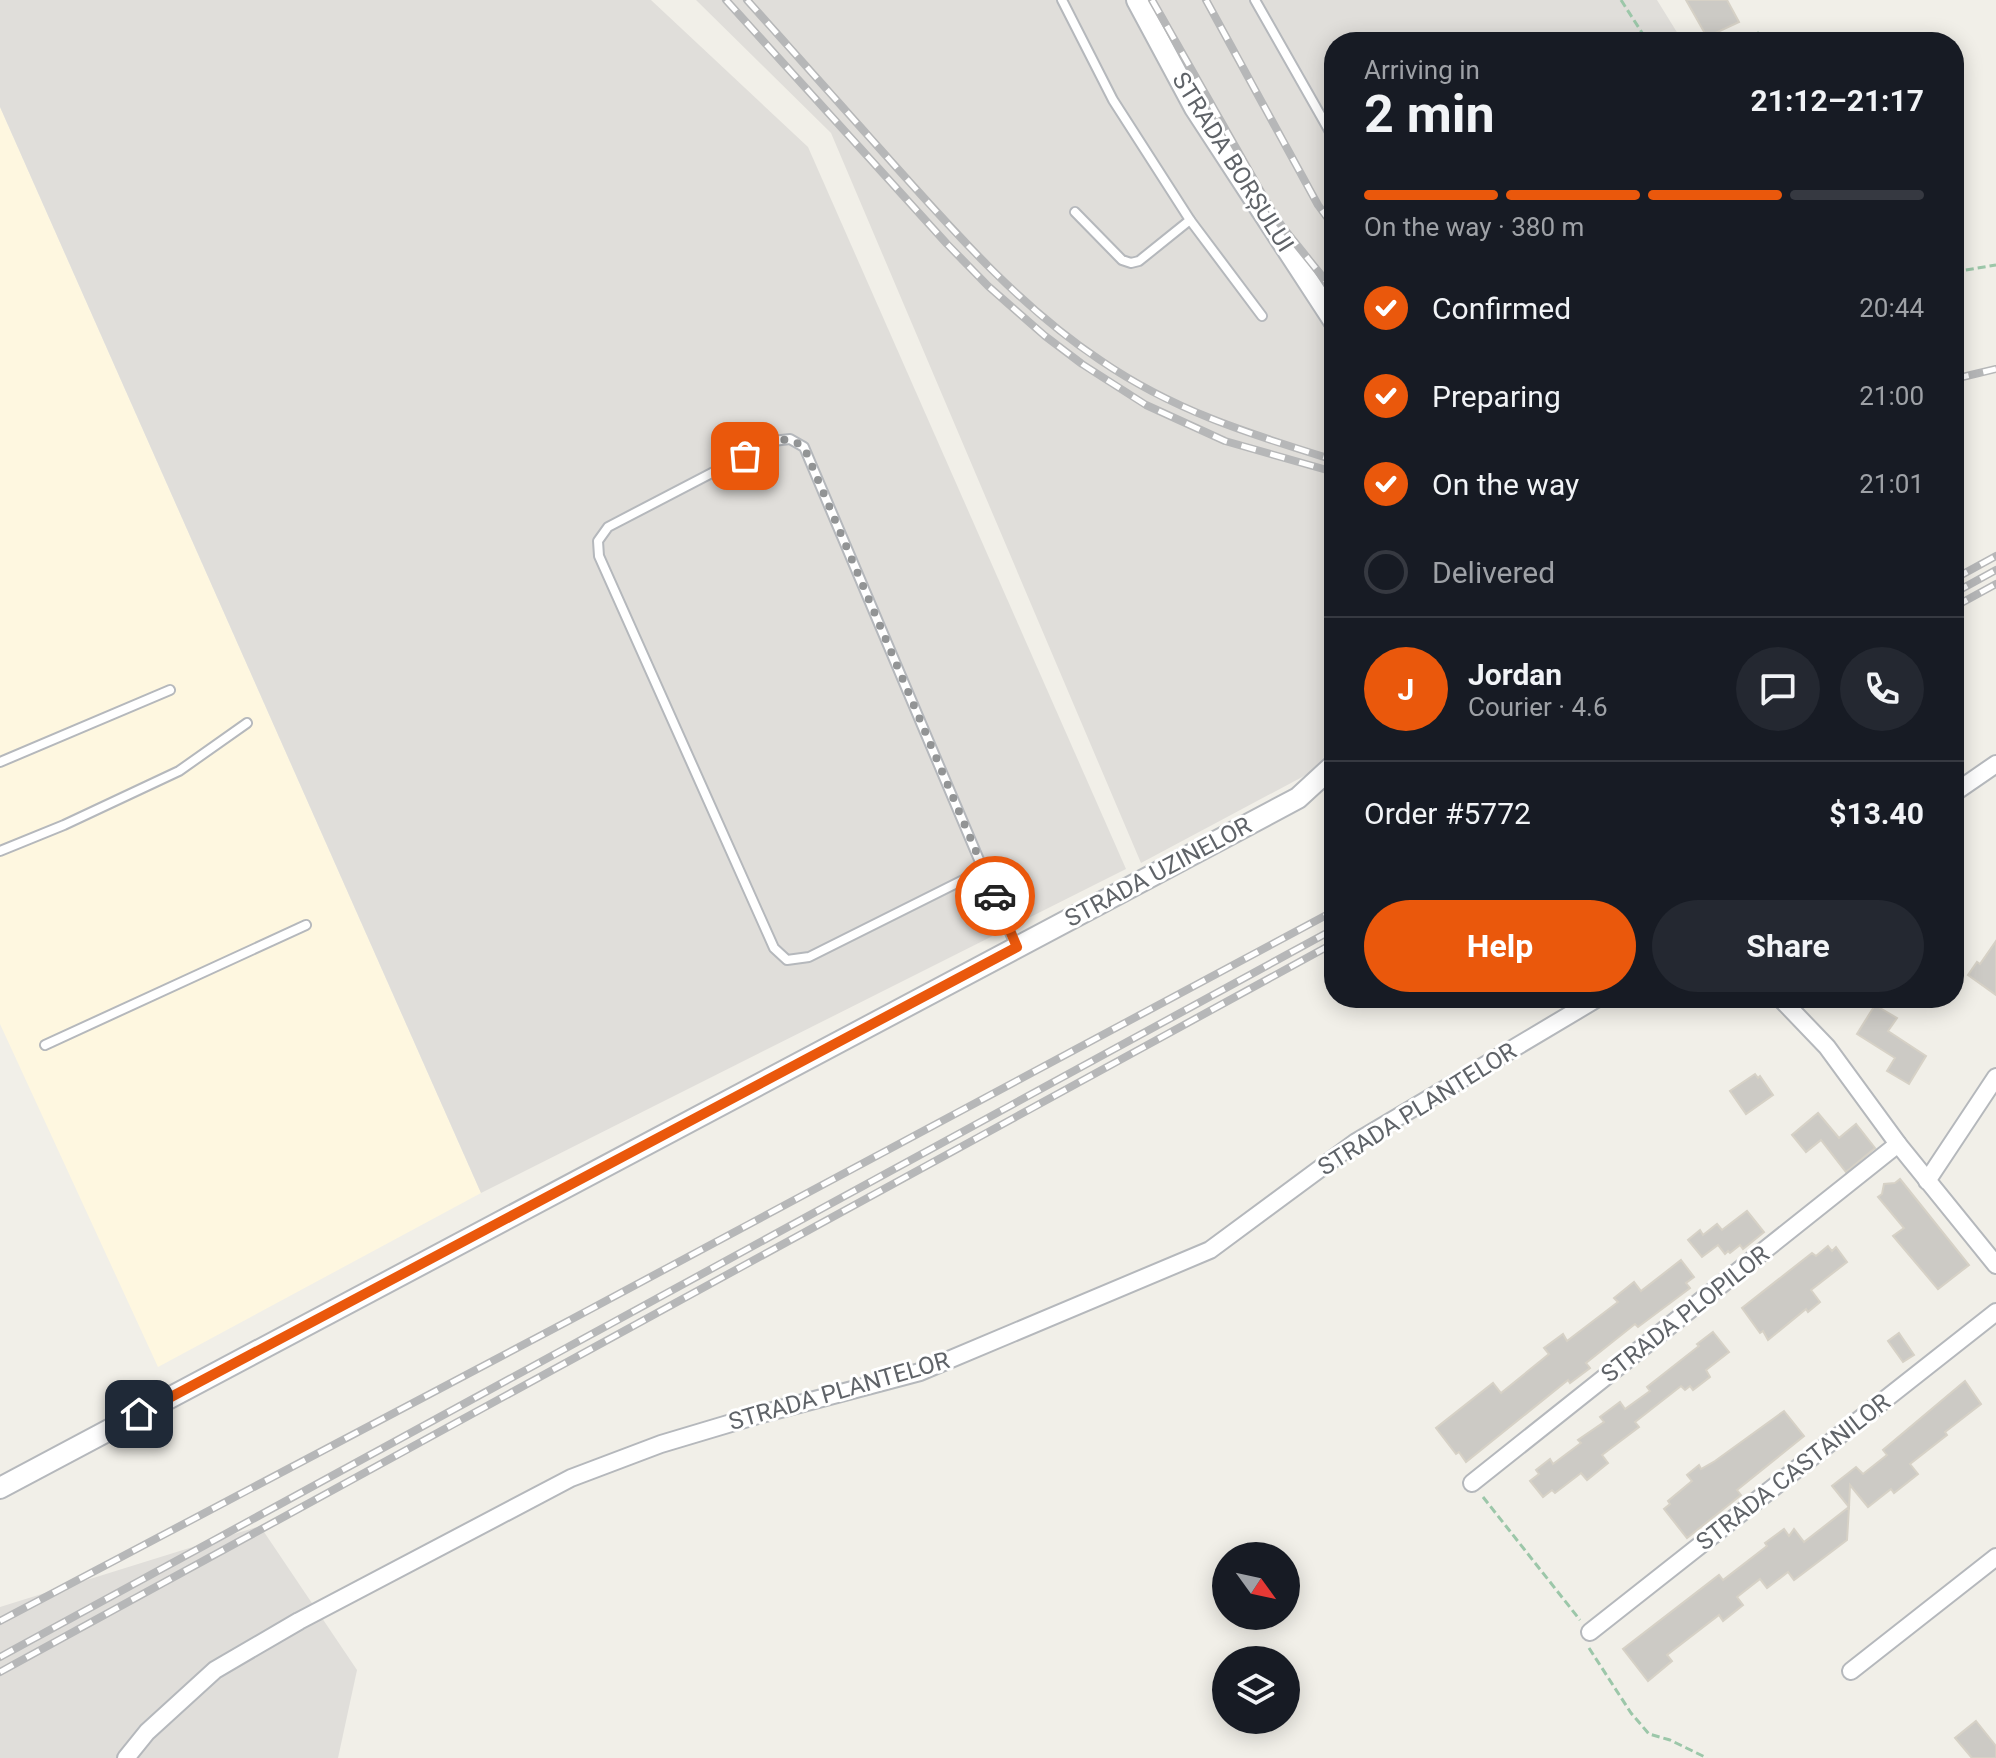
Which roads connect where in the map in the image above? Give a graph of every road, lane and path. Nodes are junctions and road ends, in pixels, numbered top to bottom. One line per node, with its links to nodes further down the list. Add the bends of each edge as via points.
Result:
1 (1062, 0): 8 (lane, via 1113,100)
2 (1137, 0): 11 (street, STRADA BORȘULUI, via 1195,108)
3 (1255, 0): 6 (lane)
4 (1621, 0): 5 (path)
5 (1642, 32)
6 (1324, 117)
7 (1075, 212): 8 (lane, via 1131,263)
8 (1190, 220): 12 (lane)
9 (1996, 265): 10 (path)
10 (1964, 270)
11 (1324, 306)
12 (1262, 316)
13 (170, 690): 15 (lane)
14 (247, 723): 19 (lane, via 179,771)
15 (0, 762)
16 (1996, 764): 18 (street)
17 (1324, 774): 22 (street, STRADA UZINELOR, via 1298,798)
18 (1964, 786)
19 (0, 851)
20 (983, 870): 20 (lane, via 804,447 790,439 773,441 608,527 598,541 599,556 774,948 787,960 809,957); 22 (lane)
21 (306, 925): 25 (lane)
22 (1017, 947): 32 (street, STRADA UZINELOR)
23 (1581, 1008): 36 (street, STRADA PLANTELOR, via 1356,1142 1210,1250 920,1372 661,1444 571,1478 215,1670)
24 (1790, 1008): 27 (street, via 1827,1047)
25 (45, 1045)
26 (1996, 1077): 28 (street)
27 (1898, 1144): 28 (street); 31 (street, STRADA PLOPILOR)
28 (1927, 1181): 29 (street)
29 (1996, 1265)
30 (1996, 1312): 34 (street, STRADA CASTANILOR)
31 (1472, 1483)
32 (0, 1488)
33 (1996, 1557): 35 (street)
34 (1590, 1632)
35 (1851, 1671)
36 (126, 1758)

